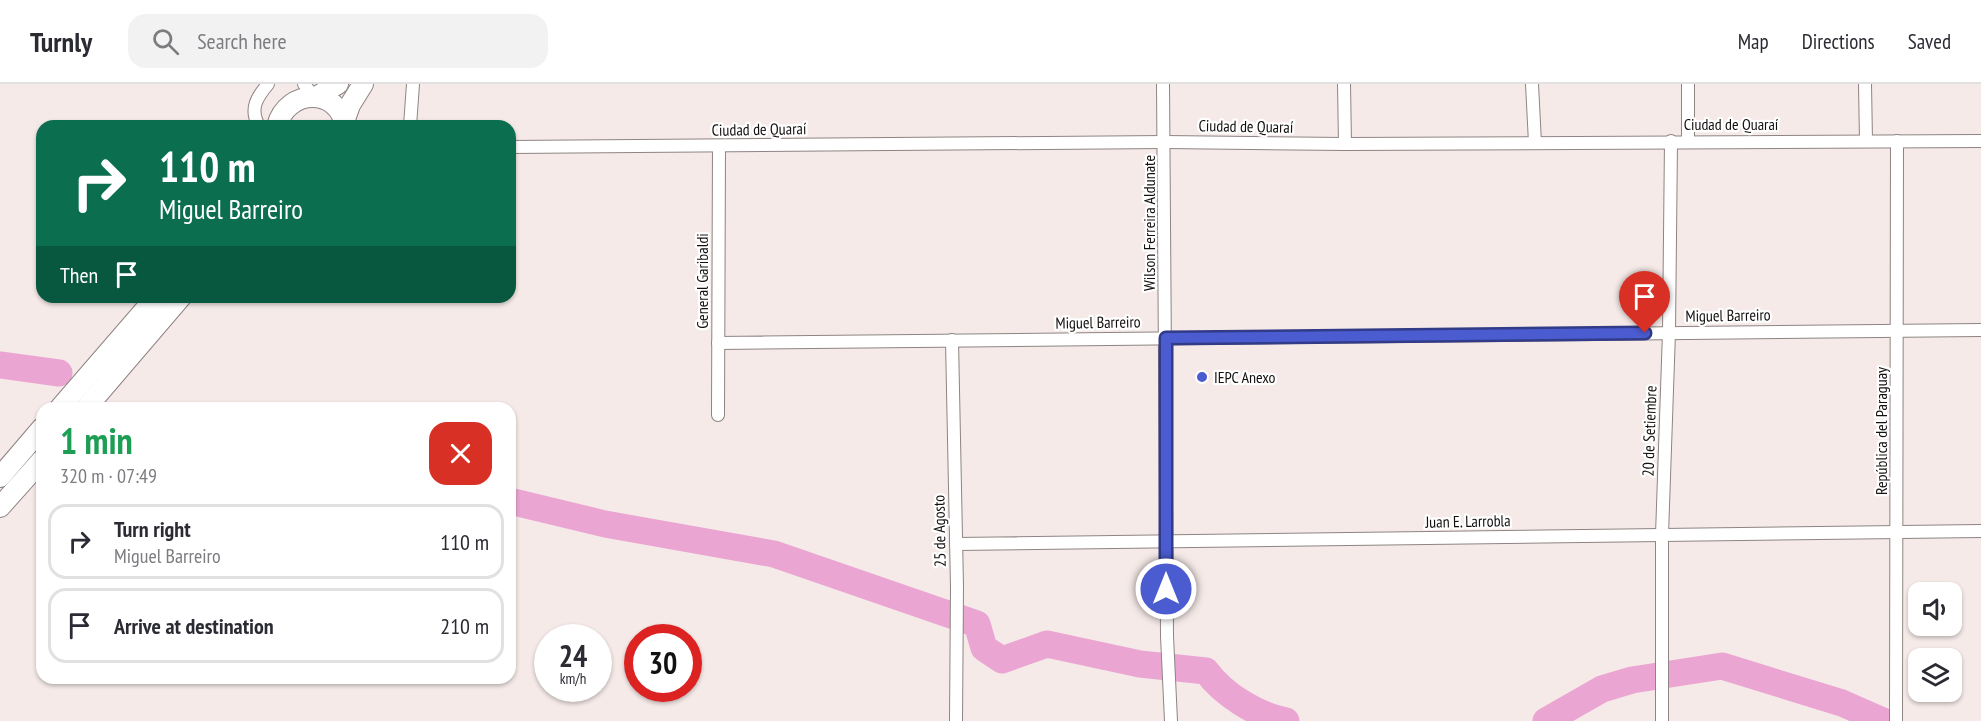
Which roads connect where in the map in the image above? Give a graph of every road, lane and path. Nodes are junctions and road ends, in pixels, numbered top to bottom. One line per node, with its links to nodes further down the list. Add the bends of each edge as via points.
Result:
1 (268, 84): 11 (street, via 256,98 253,111)
2 (338, 84): 10 (main road)
3 (363, 84): 14 (main road)
4 (413, 84): 15 (street)
5 (1163, 84): 16 (street, Wilson Ferreira Aldunate)
6 (1344, 84): 23 (street)
7 (1532, 84): 22 (street)
8 (1688, 84): 18 (street)
9 (1865, 84): 19 (street)
10 (311, 93): 12 (main road, via 291,103); 13 (main road, via 334,106)
11 (257, 120)
12 (280, 120)
13 (342, 120)
14 (345, 120)
15 (410, 120)
16 (1165, 141): 23 (street, Ciudad de Quaraí); 24 (street, Ciudad de Quaraí); 31 (street, Wilson Ferreira Aldunate)
17 (1671, 141): 18 (street, Ciudad de Quaraí); 22 (street, Ciudad de Quaraí); 30 (street, 20 de Setiembre)
18 (1688, 141): 19 (street, Ciudad de Quaraí)
19 (1866, 141): 20 (street, Ciudad de Quaraí)
20 (1897, 141): 21 (street, Ciudad de Quaraí); 28 (street, República del Paraguay)
21 (1981, 141)
22 (1535, 143): 23 (street, Ciudad de Quaraí)
23 (1345, 144)
24 (719, 146): 25 (street, Ciudad de Quaraí); 33 (street, General Garibaldi)
25 (516, 147)
26 (151, 303): 34 (main road)
27 (177, 303): 35 (main road)
28 (1898, 330): 29 (street, Miguel Barreiro); 30 (street, Miguel Barreiro); 42 (street, República del Paraguay)
29 (1981, 330)
30 (1669, 332): 31 (street, Miguel Barreiro); 43 (street, 20 de Setiembre)
31 (1166, 338): 32 (street, Miguel Barreiro); 44 (street, Wilson Ferreira Aldunate)
32 (952, 340): 33 (street, Miguel Barreiro); 45 (street, 25 de Agosto)
33 (718, 343): 36 (street, General Garibaldi)
34 (65, 402)
35 (91, 402)
36 (718, 415)
37 (36, 436): 39 (main road)
38 (36, 467): 40 (main road)
39 (0, 477)
40 (0, 507)
41 (1981, 531): 42 (street, Juan E. Larrobla)
42 (1897, 532): 43 (street, Juan E. Larrobla); 49 (street, República del Paraguay)
43 (1662, 535): 44 (street, Juan E. Larrobla); 48 (street, 20 de Setiembre)
44 (1166, 541): 45 (street, Juan E. Larrobla); 47 (street, Wilson Ferreira Aldunate)
45 (956, 544): 46 (street, 25 de Agosto)
46 (956, 721)
47 (1171, 721)
48 (1662, 721)
49 (1896, 721)

